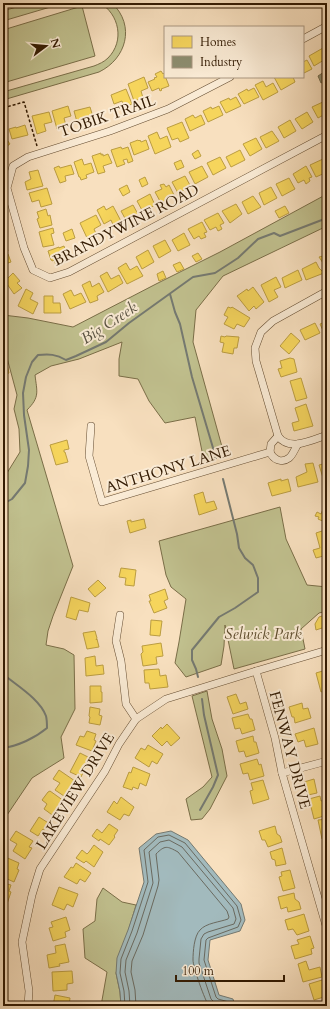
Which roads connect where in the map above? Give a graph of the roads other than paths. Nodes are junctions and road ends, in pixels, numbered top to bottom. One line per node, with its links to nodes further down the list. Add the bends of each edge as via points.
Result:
1 (327, 26): 2 (street)
2 (304, 38)
3 (228, 78): 5 (street, TOBIK TRAIL, via 168,109 28,157)
4 (327, 135): 5 (street, BRANDYWINE ROAD, via 69,272 50,278 33,270 24,248 7,188)
5 (13, 166)
6 (327, 291): 9 (street, via 273,321 261,332 255,348 256,361)
7 (91, 426): 11 (street, ANTHONY LANE, via 89,456 102,502)
8 (327, 435): 10 (street)
9 (278, 436): 10 (street, via 288,444); 11 (street, via 271,444)
10 (298, 444): 11 (street, via 288,458 283,460 277,460)
11 (270, 452)
12 (120, 615): 15 (street, via 116,641 126,704)
13 (327, 650): 14 (street, LAKEVIEW DRIVE)
14 (256, 671): 15 (street, LAKEVIEW DRIVE, via 166,699); 17 (street, FENWAY DRIVE)
15 (136, 719): 19 (street, LAKEVIEW DRIVE, via 119,744 106,772 40,869 22,942 29,991)
16 (327, 761): 17 (street)
17 (282, 773): 18 (street, FENWAY DRIVE)
18 (327, 929)
19 (28, 1006)

